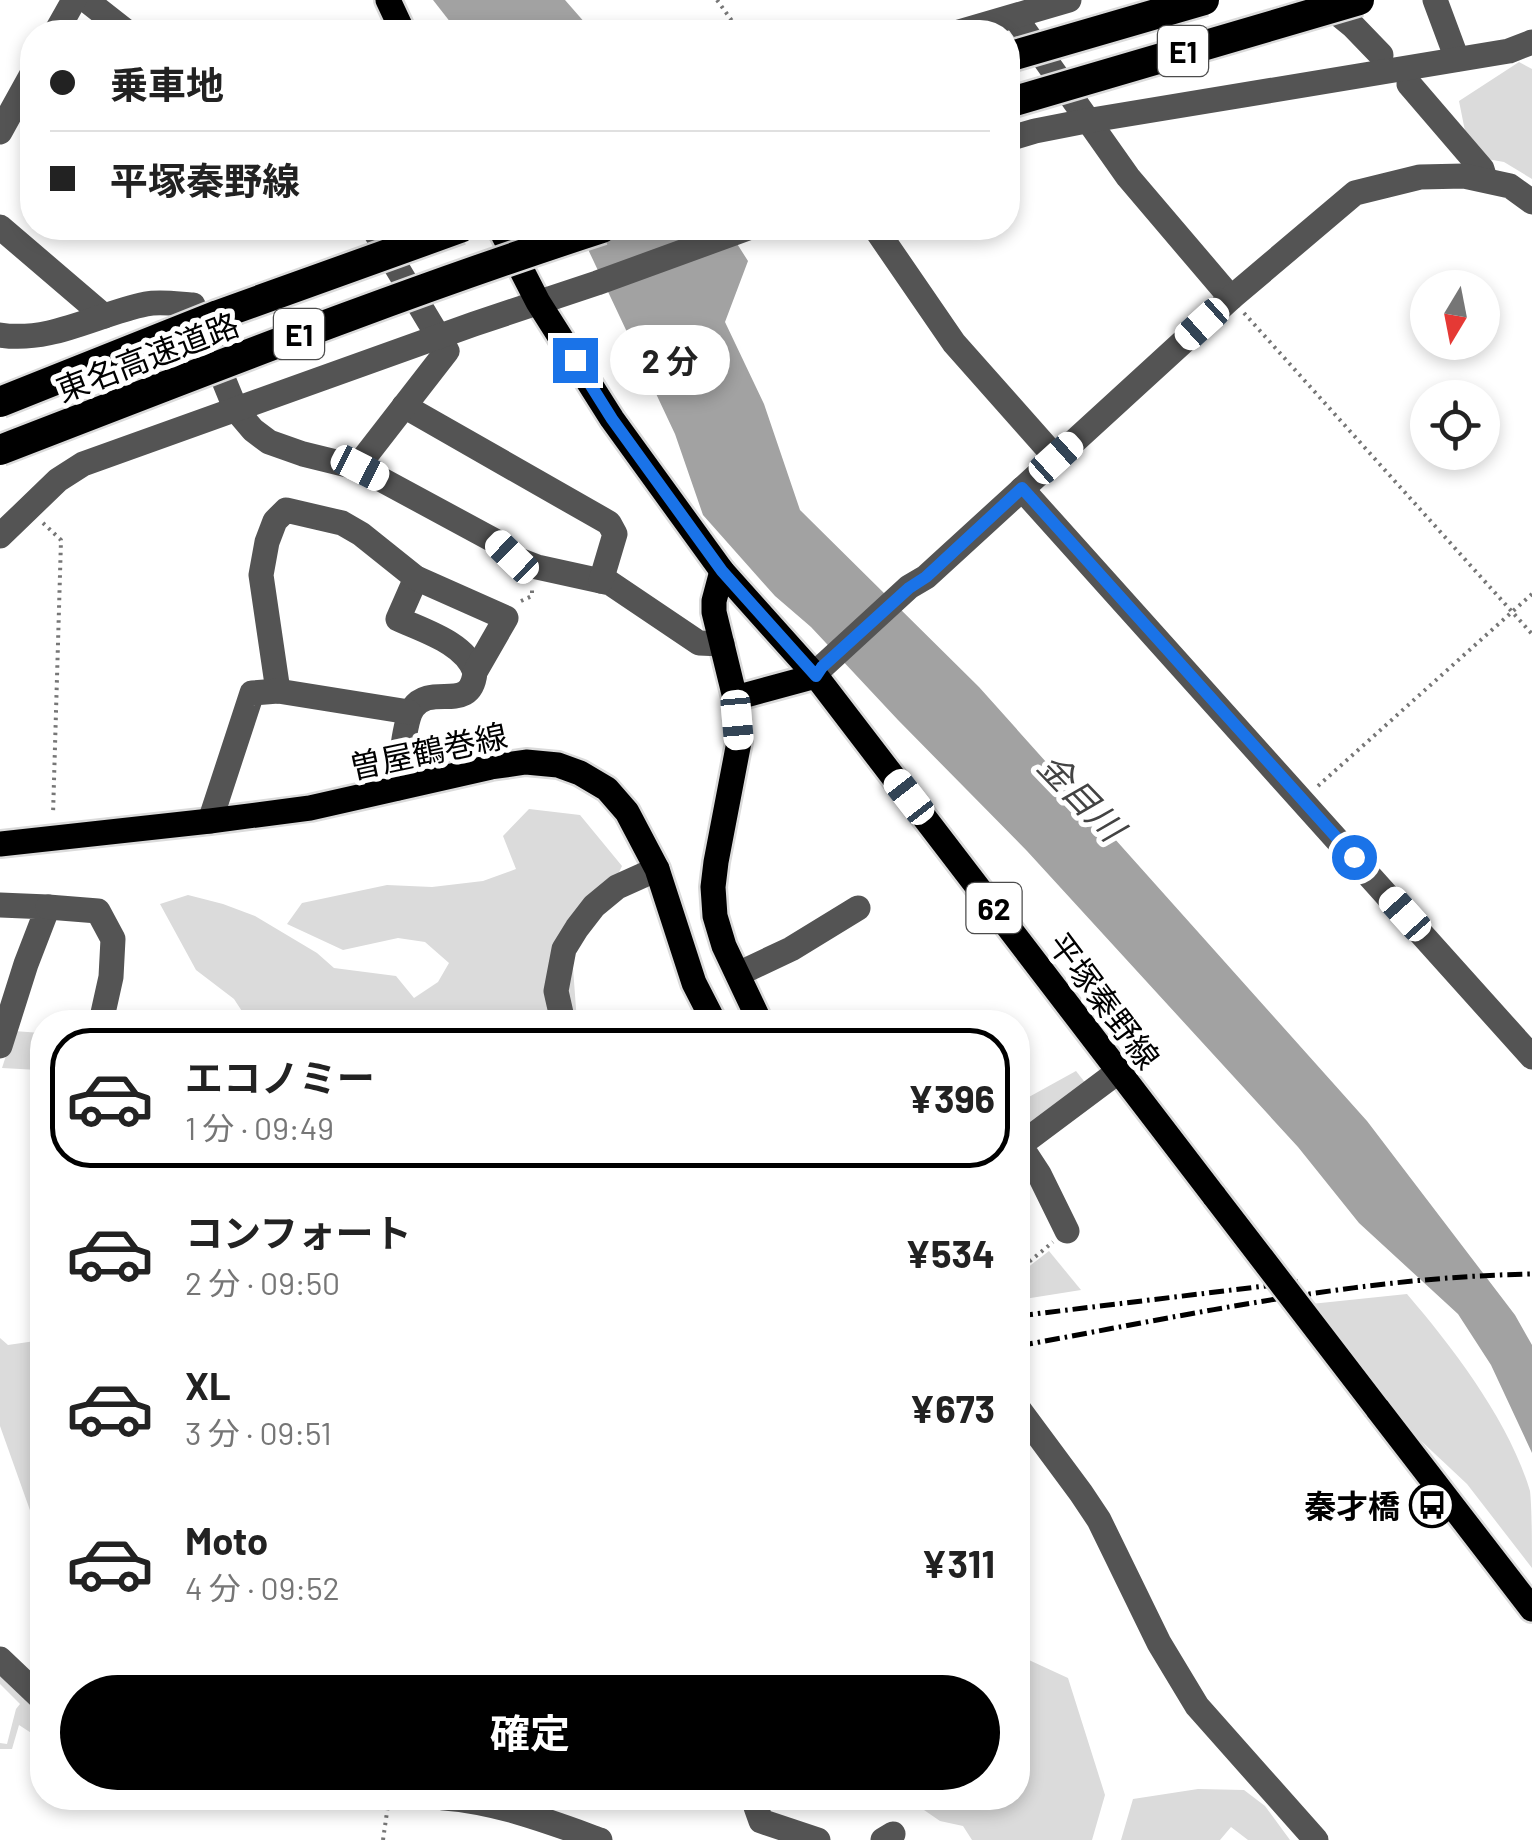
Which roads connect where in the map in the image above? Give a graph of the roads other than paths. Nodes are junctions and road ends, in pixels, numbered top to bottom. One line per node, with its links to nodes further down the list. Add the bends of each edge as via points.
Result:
1 (86, 0): 8 (street)
2 (1069, 0): 7 (street)
3 (1204, 0): 13 (highway, E1, bridge)
4 (1320, 0): 14 (street)
5 (1359, 0): 18 (highway, E1, bridge)
6 (1436, 0): 15 (street)
7 (1016, 17): 9 (street); 10 (street)
8 (112, 20)
9 (1005, 20)
10 (1018, 20)
11 (1020, 23): 19 (street)
12 (1532, 42): 15 (street)
13 (1020, 53)
14 (1382, 54)
15 (1457, 58): 19 (street)
16 (1409, 84): 22 (street)
17 (20, 96): 20 (street)
18 (1020, 99)
19 (1086, 121): 21 (street); 31 (street)
20 (0, 132)
21 (1020, 135)
22 (1486, 179): 23 (street); 31 (street, via 1420,176 1355,193)
23 (1532, 202)
24 (0, 227): 33 (street)
25 (380, 240): 35 (street)
26 (427, 240): 36 (highway, 東名高速道路 / E1, bridge)
27 (506, 240): 32 (main road, 平塚秦野線 / 62)
28 (564, 240): 39 (highway, 東名高速道路 / E1, bridge)
29 (716, 240): 32 (street)
30 (883, 240): 40 (street, via 954,343)
31 (1231, 298): 40 (street)
32 (538, 302): 35 (street); 44 (main road, 平塚秦野線 / 62)
33 (104, 316): 34 (street, via 45,335); 38 (street, via 149,303 193,305)
34 (0, 336)
35 (440, 336): 37 (street, via 448,351); 38 (street)
36 (0, 402)
37 (404, 406): 41 (street); 46 (street, via 609,524 615,534)
38 (236, 410): 41 (street, via 270,442); 43 (street, via 82,464)
39 (0, 450)
40 (1056, 458): 42 (street)
41 (357, 467): 46 (street, via 495,541 512,557)
42 (1022, 488): 48 (street); 66 (street)
43 (0, 536)
44 (722, 571): 47 (main road, via 714,612); 48 (main road, 平塚秦野線 / 62)
45 (416, 578): 49 (street, via 398,619 448,643); 49 (street, via 506,618); 50 (street, via 342,524 286,510 270,532 261,575)
46 (601, 581): 47 (street, via 699,644)
47 (722, 644): 51 (main road)
48 (819, 671): 51 (main road); 67 (main road, 平塚秦野線 / 62)
49 (475, 672): 52 (street, via 461,696 420,700)
50 (278, 690): 52 (street); 54 (street, via 252,693)
51 (736, 698): 60 (main road, via 739,742 713,887 715,916)
52 (410, 712): 53 (street)
53 (398, 788): 54 (main road, 曽屋鶴巻線); 56 (main road, 曽屋鶴巻線, via 491,766 558,765 607,789 628,812)
54 (210, 821): 55 (main road, 曽屋鶴巻線)
55 (0, 844)
56 (657, 869): 62 (street, via 617,887 570,938 556,991); 63 (main road, 曽屋鶴巻線)
57 (0, 905): 58 (street)
58 (48, 907): 61 (street, via 98,910 113,940); 65 (street)
59 (858, 908): 60 (street)
60 (738, 974): 64 (main road)
61 (104, 1010)
62 (560, 1010)
63 (708, 1010)
64 (754, 1010)
65 (0, 1046)
66 (1532, 1057)
67 (1118, 1071): 68 (street); 72 (main road, 平塚秦野線 / 62, bridge)
68 (1030, 1137)
69 (1030, 1160): 70 (street)
70 (1067, 1231)
71 (1030, 1424): 79 (street, via 1099,1520 1196,1706)
72 (1532, 1609)
73 (0, 1659): 74 (street)
74 (30, 1688)
75 (504, 1810): 77 (street)
76 (757, 1810): 78 (street, via 761,1821)
77 (600, 1840)
78 (818, 1840)
79 (1316, 1840)

